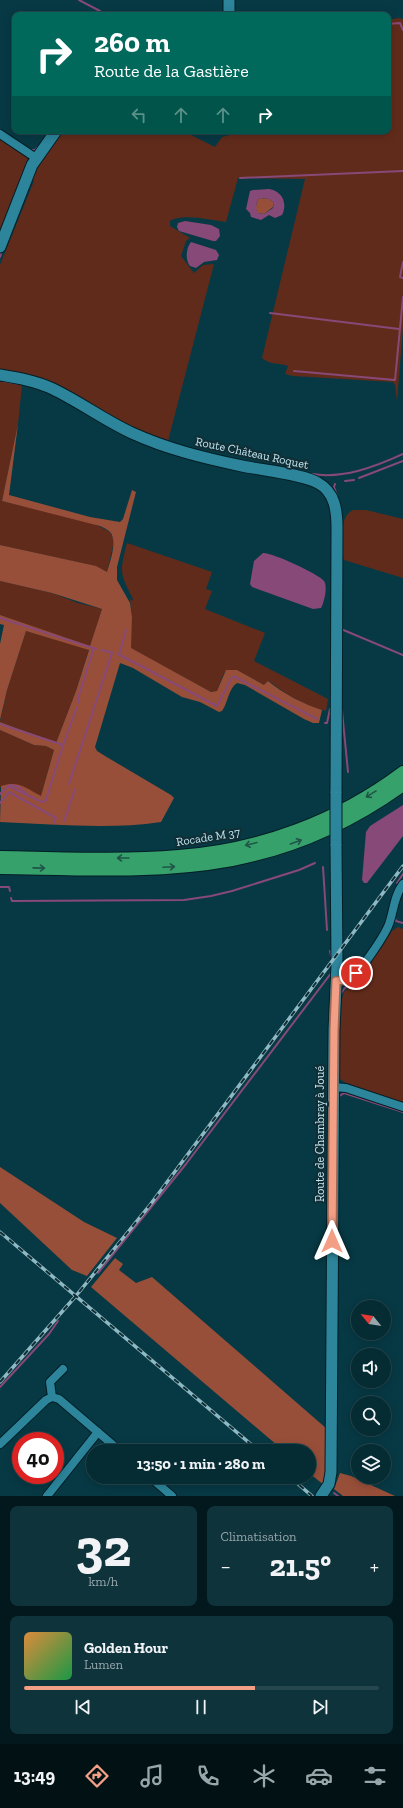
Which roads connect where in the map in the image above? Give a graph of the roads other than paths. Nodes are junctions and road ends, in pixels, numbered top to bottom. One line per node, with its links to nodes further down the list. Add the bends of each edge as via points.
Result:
1 (229, 0): 2 (street)
2 (229, 12)
3 (0, 134): 5 (street)
4 (54, 134): 5 (street)
5 (36, 158): 6 (street)
6 (0, 247)
7 (0, 375): 10 (street, Route Château Roquet, via 51,388 119,427 166,446 212,459 306,478 328,490 336,510 337,528)
8 (403, 772): 11 (highway, Rocade M 37, one-way to 11, via 365,798 318,822 281,836 237,848 166,857)
9 (403, 785): 12 (highway, Rocade M 37, one-way to 9, via 166,868 233,860 272,850 322,832 370,807)
10 (336, 793): 14 (street, Route de Chambray à Joué, bridge)
11 (0, 857)
12 (0, 868)
13 (403, 884): 14 (street, via 394,900 383,936 356,973 347,980)
14 (336, 981): 15 (street, Route de Chambray à Joué)
15 (333, 1087): 16 (street, via 346,1088); 23 (street, Route de Chambray à Joué, via 331,1472 329,1484)
16 (403, 1107)
17 (63, 1369): 18 (street, via 50,1382)
18 (52, 1397): 19 (street, via 59,1399); 20 (street)
19 (98, 1432): 21 (street); 24 (street)
20 (0, 1444)
21 (112, 1444)
22 (158, 1484): 25 (street)
23 (323, 1493)
24 (47, 1496)
25 (172, 1496)

